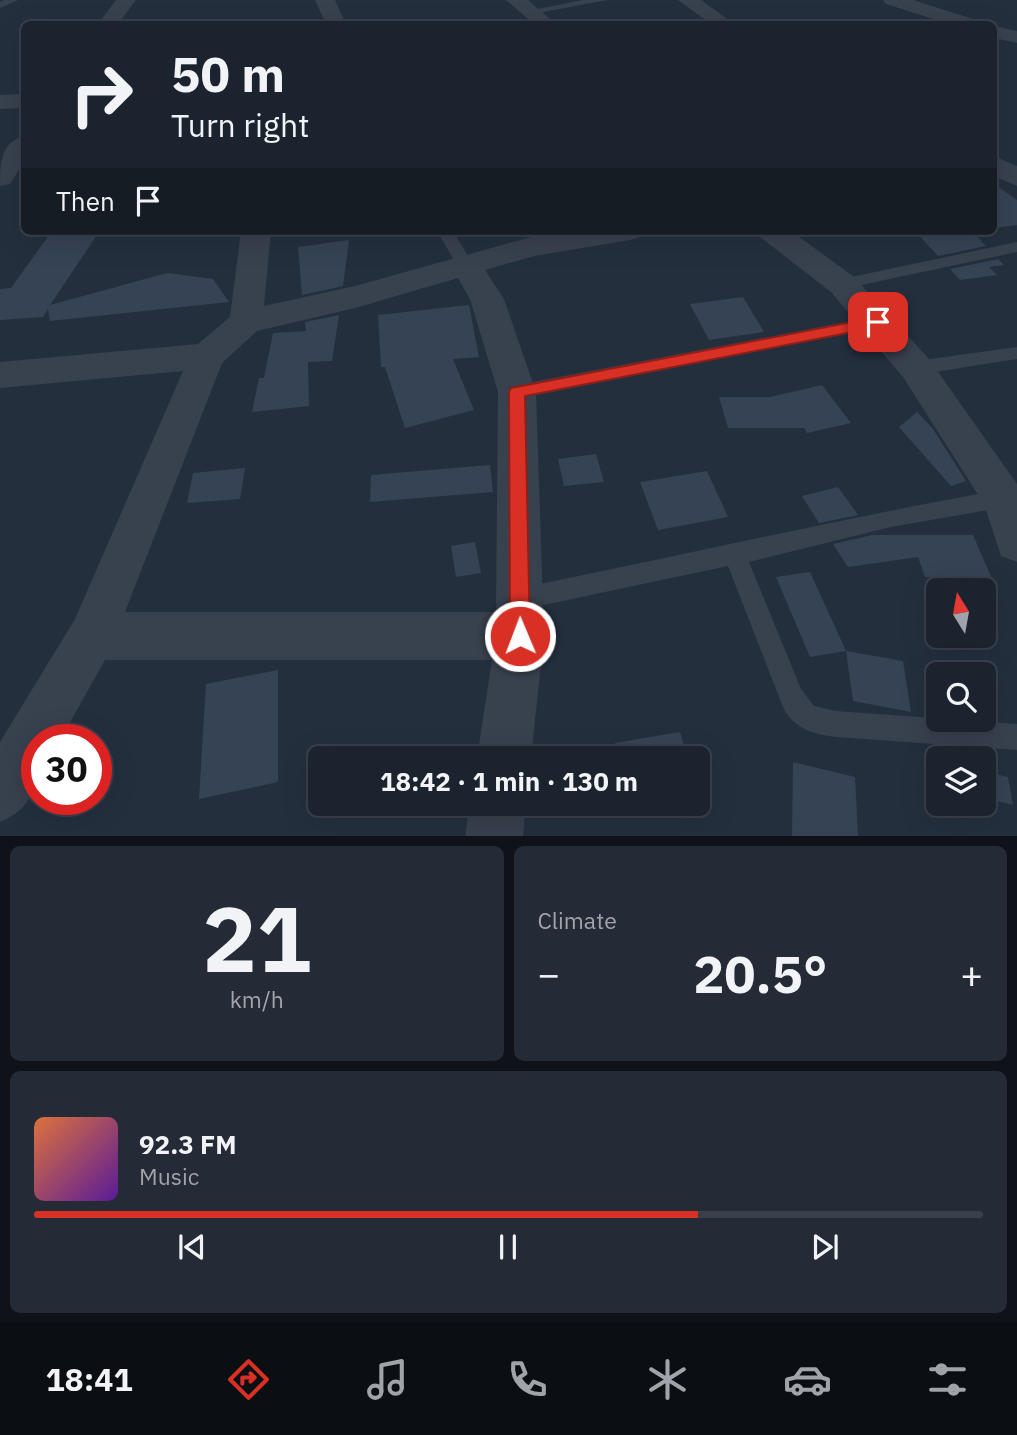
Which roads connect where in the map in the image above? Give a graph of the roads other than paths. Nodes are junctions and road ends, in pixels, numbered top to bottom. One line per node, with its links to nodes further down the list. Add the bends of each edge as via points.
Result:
1 (13, 0): 7 (lane)
2 (126, 0): 9 (street)
3 (325, 0): 10 (street)
4 (602, 0): 8 (lane)
5 (688, 0): 11 (street)
6 (894, 0): 12 (street)
7 (0, 5)
8 (532, 12)
9 (110, 21)
10 (335, 21)
11 (720, 21)
12 (960, 21)
13 (997, 33): 14 (street)
14 (1017, 37)
15 (21, 101): 16 (street)
16 (0, 102)
17 (21, 148): 19 (street)
18 (997, 166): 20 (street)
19 (0, 178)
20 (1017, 178)
21 (257, 235): 27 (street)
22 (605, 235): 25 (street, via 531,247)
23 (776, 235): 26 (street)
24 (1017, 247): 26 (lane)
25 (455, 248): 27 (street, via 355,297); 33 (street, via 487,299)
26 (842, 284): 28 (street)
27 (247, 322): 30 (street)
28 (878, 322): 31 (street); 33 (lane)
29 (1017, 353): 31 (lane)
30 (207, 356): 32 (street); 38 (street)
31 (916, 368): 34 (street)
32 (0, 375)
33 (517, 392): 37 (street)
34 (1011, 497): 35 (street); 36 (lane, via 891,518)
35 (1017, 542)
36 (735, 555): 37 (lane); 39 (lane, via 802,716 836,724)
37 (520, 618): 38 (street); 40 (street)
38 (92, 636): 41 (street)
39 (1017, 737)
40 (505, 746)
41 (0, 794)
42 (496, 816): 43 (street)
43 (494, 836)

